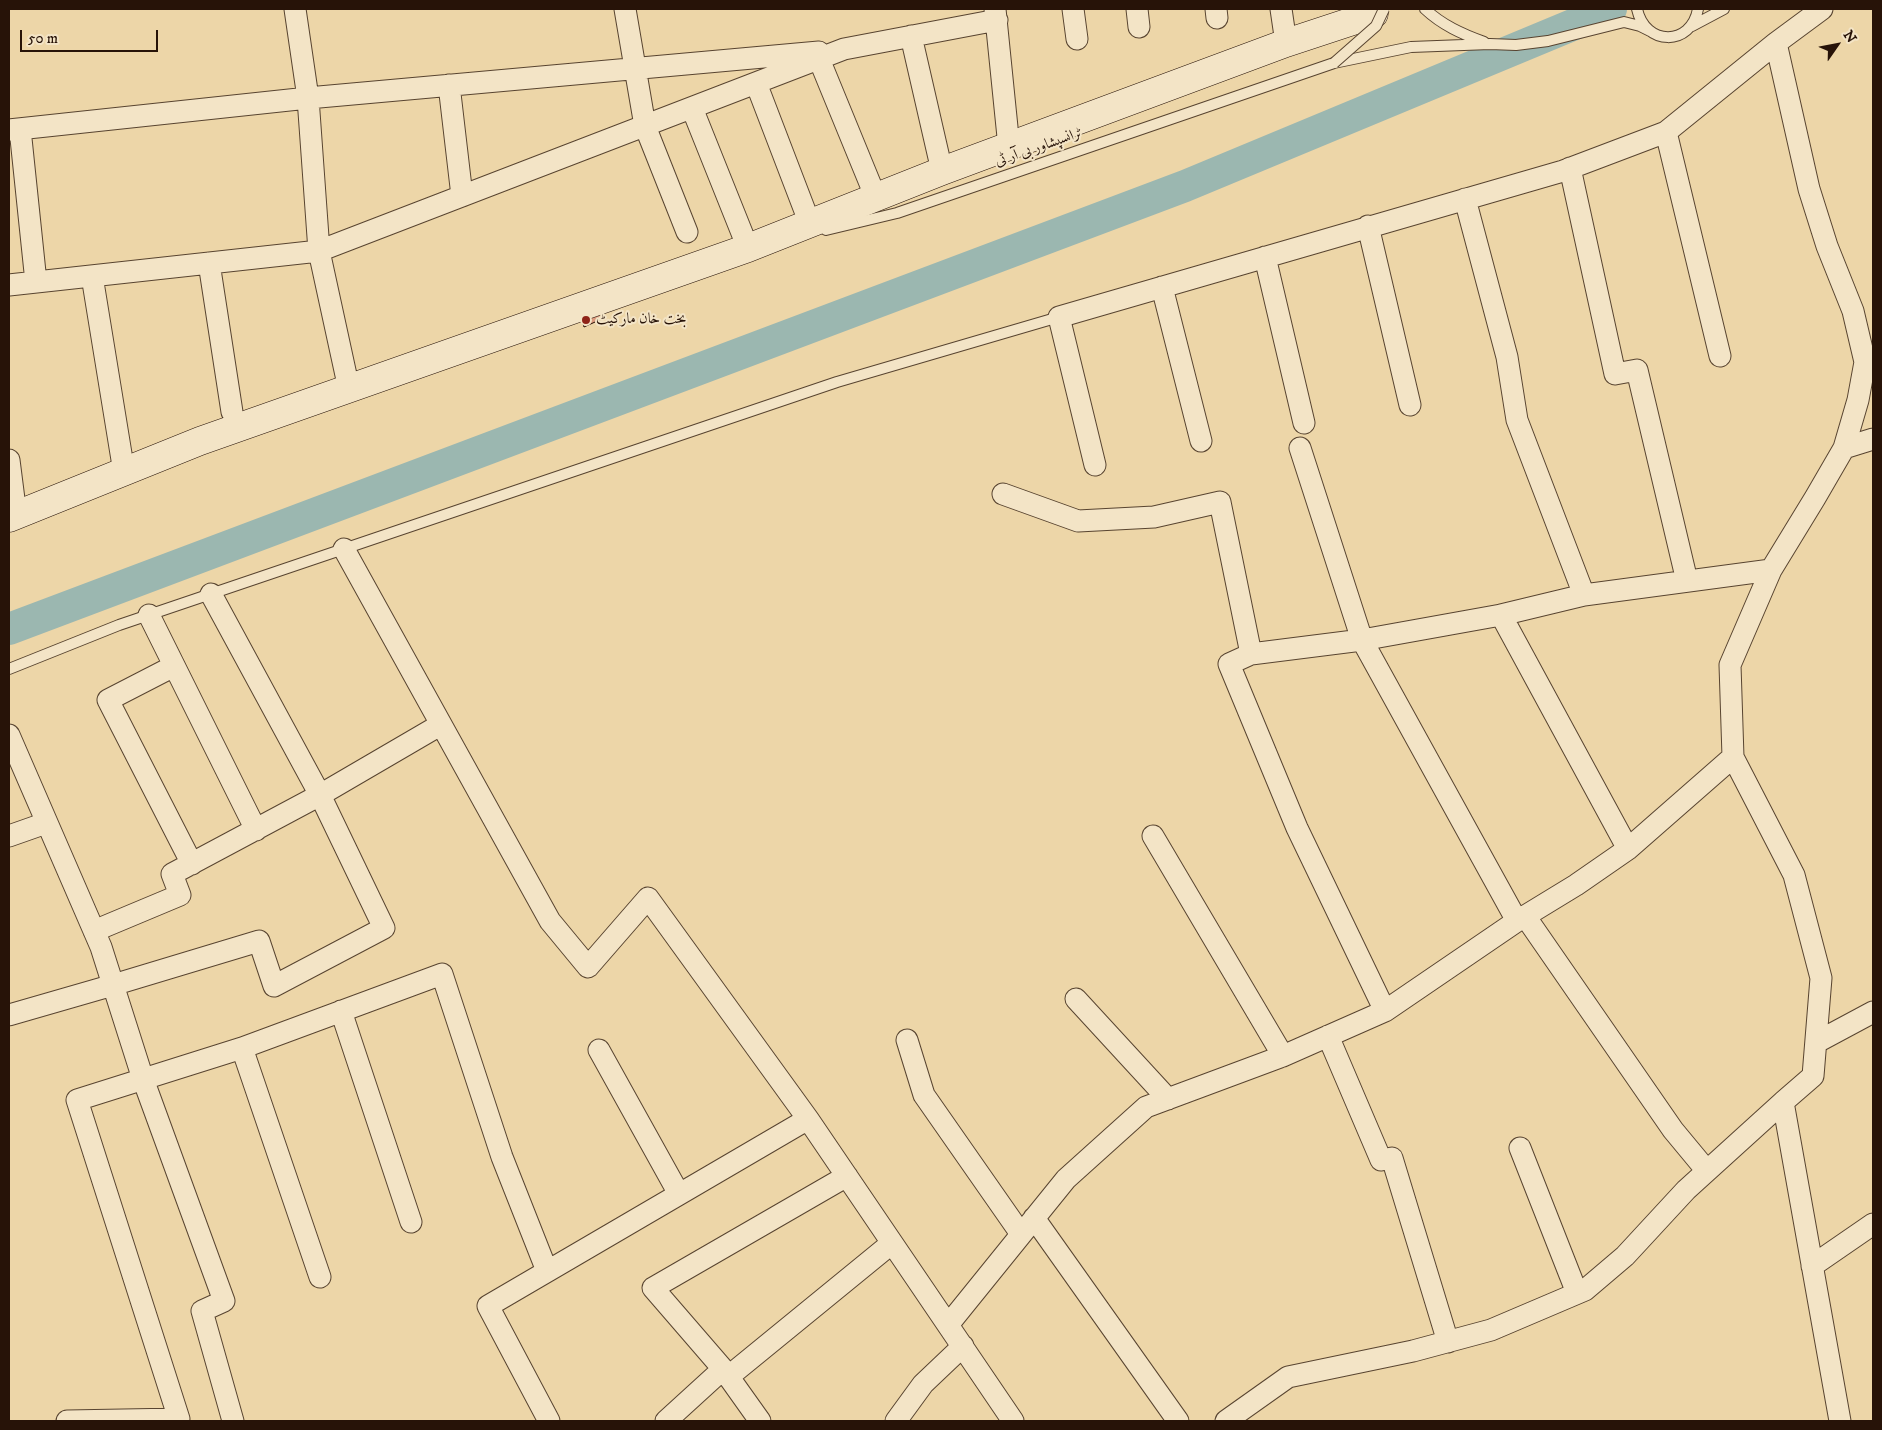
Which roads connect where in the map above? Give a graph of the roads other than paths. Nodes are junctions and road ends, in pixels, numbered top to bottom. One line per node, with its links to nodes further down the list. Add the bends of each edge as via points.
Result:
1 (295, 9): 26 (street)
2 (625, 9): 23 (street)
3 (1073, 9): 16 (street)
4 (1281, 9): 17 (street)
5 (1425, 9): 19 (lane, ٹرانسپشاور بی آر ٹی, via 1438,21)
6 (1635, 9): 12 (lane); 14 (lane)
7 (1698, 9): 13 (lane)
8 (1724, 9): 13 (lane)
9 (1822, 9): 18 (street)
10 (1380, 10): 17 (street); 22 (lane, ٹرانسپشاور بی آر ٹی, bridge, via 1376,26)
11 (996, 14): 15 (street); 31 (street)
12 (1612, 24): 14 (lane, via 1632,23); 19 (lane, ٹرانسپشاور بی آر ٹی, via 1548,41)
13 (1689, 28): 14 (lane, via 1674,37)
14 (1650, 31)
15 (911, 36): 20 (street); 33 (street)
16 (1077, 39)
17 (1286, 43): 31 (street)
18 (1776, 43): 30 (street); 50 (street, via 1809,189)
19 (1490, 44): 22 (lane, ٹرانسپشاور بی آر ٹی, via 1411,47)
20 (844, 49): 21 (street); 23 (street)
21 (819, 59): 24 (street); 35 (street)
22 (1334, 63): 40 (lane, ٹرانسپشاور بی آر ٹی, via 897,213)
23 (634, 68): 25 (street); 28 (street)
24 (756, 84): 27 (street); 37 (street)
25 (449, 85): 26 (street); 34 (street)
26 (308, 98): 29 (street); 41 (street)
27 (692, 108): 28 (street); 40 (street)
28 (645, 126): 34 (street); 39 (street)
29 (14, 129): 45 (street)
30 (1666, 132): 32 (street); 49 (street)
31 (1009, 146): 33 (street)
32 (1570, 168): 36 (street); 66 (street, via 1615,374 1638,370)
33 (942, 172): 35 (street)
34 (462, 196): 41 (street)
35 (876, 198): 37 (street)
36 (1465, 199): 38 (street); 68 (street, via 1507,357 1517,420)
37 (810, 224): 40 (street)
38 (1368, 226): 42 (street); 52 (street)
39 (687, 232)
40 (748, 248): 51 (street)
41 (319, 252): 43 (street); 51 (street)
42 (1265, 256): 47 (street); 54 (street)
43 (209, 263): 44 (street); 53 (street)
44 (92, 276): 45 (street); 61 (street)
45 (36, 282): 46 (street)
46 (9, 285)
47 (1162, 288): 48 (street); 56 (street)
48 (1059, 316): 60 (street); 64 (lane, via 837,382)
49 (1720, 356)
50 (1869, 361): 58 (street)
51 (349, 389): 61 (street, via 200,441)
52 (1410, 405)
53 (232, 412)
54 (1304, 423)
55 (1873, 439): 58 (street)
56 (1201, 442)
57 (1300, 448): 71 (street)
58 (1844, 448): 65 (street)
59 (9, 460): 63 (street)
60 (1095, 465)
61 (124, 472): 63 (street)
62 (1003, 494): 72 (street, via 1078,521 1154,517 1220,502)
63 (12, 517)
64 (344, 549): 67 (lane); 75 (street)
65 (1770, 570): 66 (street); 77 (street, via 1730,665)
66 (1686, 581): 68 (street)
67 (211, 594): 69 (lane); 78 (street)
68 (1584, 595): 70 (street)
69 (149, 616): 73 (street); 74 (lane)
70 (1501, 616): 71 (street); 83 (street)
71 (1362, 640): 72 (street); 85 (street)
72 (1252, 654): 90 (street, via 1229,664 1297,828)
73 (174, 666): 80 (street); 84 (street, via 108,700)
74 (9, 669)
75 (440, 725): 78 (street); 102 (street, via 550,921 588,967 648,898)
76 (9, 735): 79 (street)
77 (1733, 757): 83 (street); 95 (street, via 1794,875 1821,978)
78 (320, 795): 80 (street); 87 (street, via 384,928 274,986 259,941)
79 (46, 823): 81 (street); 86 (street)
80 (256, 830): 84 (street)
81 (9, 836)
82 (1153, 836): 98 (street)
83 (1628, 849): 85 (street)
84 (192, 864): 86 (street, via 172,874 180,895)
85 (1521, 918): 90 (street); 104 (street, via 1673,1130)
86 (94, 931): 87 (street)
87 (114, 985): 92 (street); 99 (street)
88 (1076, 999): 100 (street)
89 (341, 1011): 96 (street); 108 (street); 113 (street, via 442,974 502,1156)
90 (1385, 1011): 93 (street)
91 (1873, 1012): 95 (street)
92 (9, 1014)
93 (1328, 1036): 98 (street); 117 (street, via 1380,1160 1392,1158)
94 (907, 1040): 110 (street, via 924,1095)
95 (1817, 1042): 101 (street, via 1814,1076)
96 (242, 1048): 99 (street); 114 (street)
97 (599, 1050): 106 (street)
98 (1283, 1056): 100 (street)
99 (143, 1079): 121 (street, via 77,1100 179,1419); 122 (street, via 224,1301 202,1311)
100 (1168, 1099): 107 (street, via 1146,1107 1066,1179)
101 (1783, 1102): 104 (street); 112 (street)
102 (808, 1119): 105 (street); 106 (street)
103 (1520, 1148): 115 (street)
104 (1707, 1171): 115 (street, via 1625,1256)
105 (847, 1176): 111 (street); 119 (street, via 653,1288)
106 (679, 1194): 113 (street)
107 (1034, 1218): 110 (street); 128 (street)
108 (410, 1222)
109 (1873, 1224): 112 (street)
110 (1021, 1234): 116 (street)
111 (892, 1243): 116 (street); 119 (street)
112 (1812, 1266): 129 (street)
113 (547, 1272): 123 (street, via 488,1306)
114 (320, 1277)
115 (1577, 1293): 117 (street, via 1491,1330)
116 (948, 1324): 118 (street)
117 (1448, 1342): 120 (street, via 1288,1377)
118 (962, 1346): 126 (street, via 923,1384); 127 (street)
119 (726, 1373): 124 (street); 125 (street)
120 (1234, 1419)
121 (67, 1421)
122 (233, 1421)
123 (549, 1421)
124 (666, 1421)
125 (760, 1421)
126 (896, 1421)
127 (1013, 1421)
128 (1178, 1421)
129 (1840, 1421)

